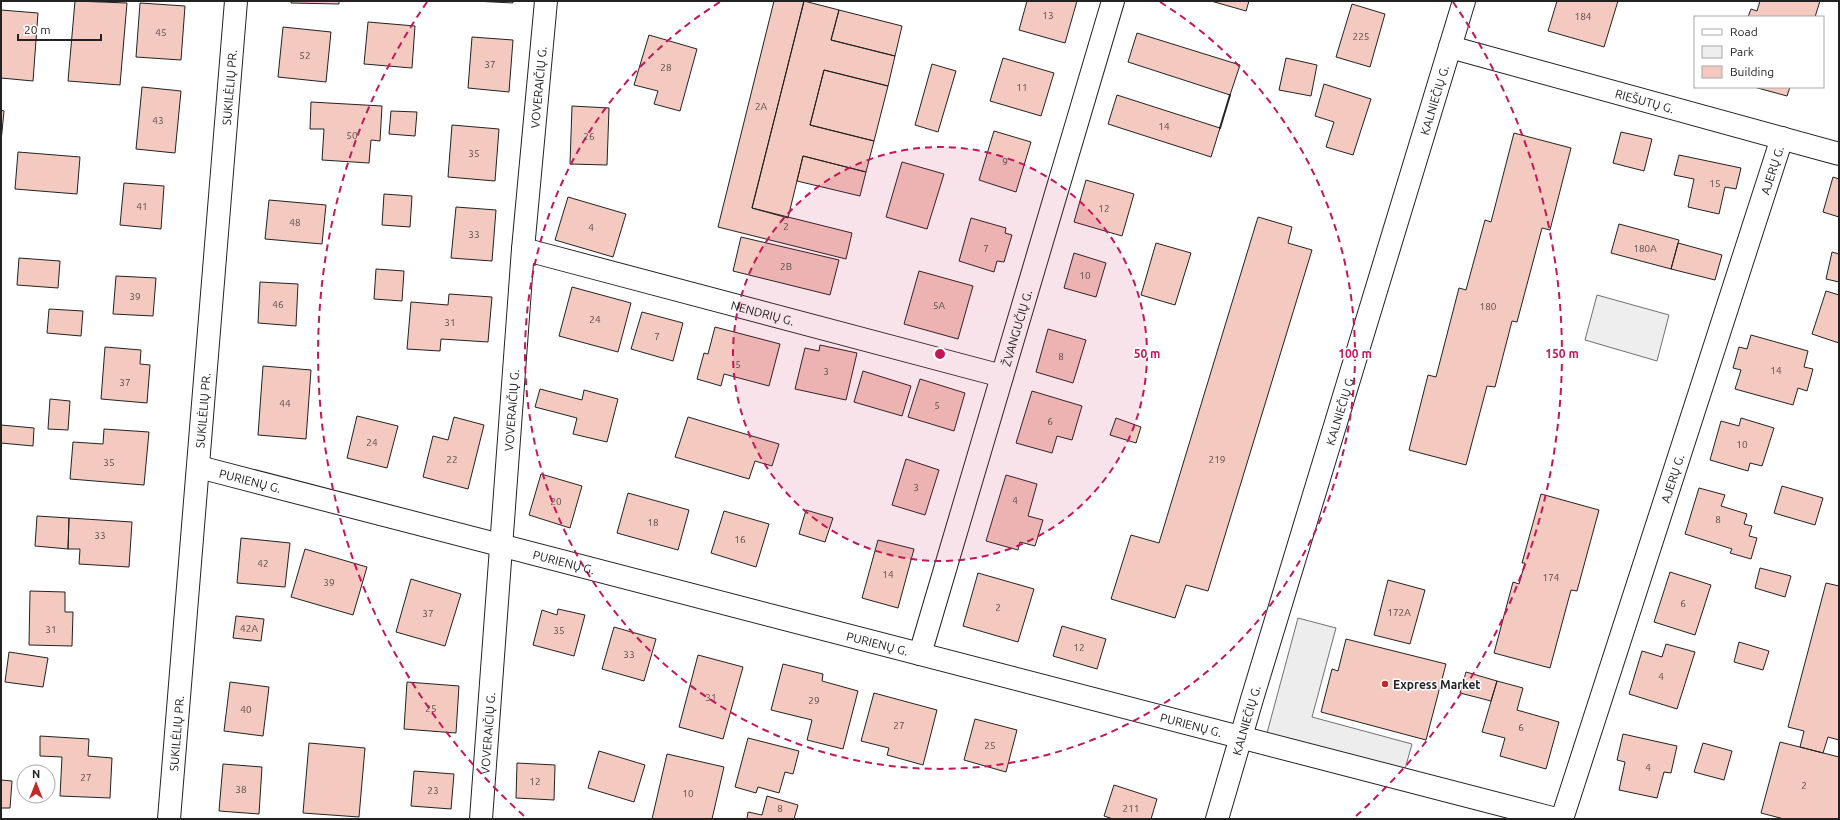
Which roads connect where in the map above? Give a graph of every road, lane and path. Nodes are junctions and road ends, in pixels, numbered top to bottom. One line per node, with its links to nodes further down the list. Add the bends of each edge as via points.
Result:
1 (236, 1): 10 (street, SUKILĖLIŲ PR.)
2 (546, 1): 8 (street, VOVERAIČIŲ G.)
3 (1113, 1): 9 (street, ŽVANGUČIŲ G.)
4 (1464, 1): 5 (street, KALNIEČIŲ G.)
5 (1450, 47): 6 (street, RIEŠUTŲ G.); 13 (street, KALNIEČIŲ G.)
6 (1782, 138): 7 (street, RIEŠUTŲ G.); 18 (street, AJERŲ G.)
7 (1839, 154)
8 (522, 250): 9 (street, NENDRIŲ G.); 11 (street, VOVERAIČIŲ G.)
9 (1002, 376): 12 (street, ŽVANGUČIŲ G.)
10 (199, 467): 11 (street, PURIENŲ G.); 14 (street, SUKILĖLIŲ PR.)
11 (502, 545): 12 (street, PURIENŲ G.); 15 (street, VOVERAIČIŲ G.)
12 (920, 654): 13 (street, PURIENŲ G.)
13 (1241, 737): 16 (street, KALNIEČIŲ G.); 17 (street, PURIENŲ G.)
14 (169, 819)
15 (481, 819)
16 (1217, 819)
17 (1556, 819)
18 (1562, 819)

